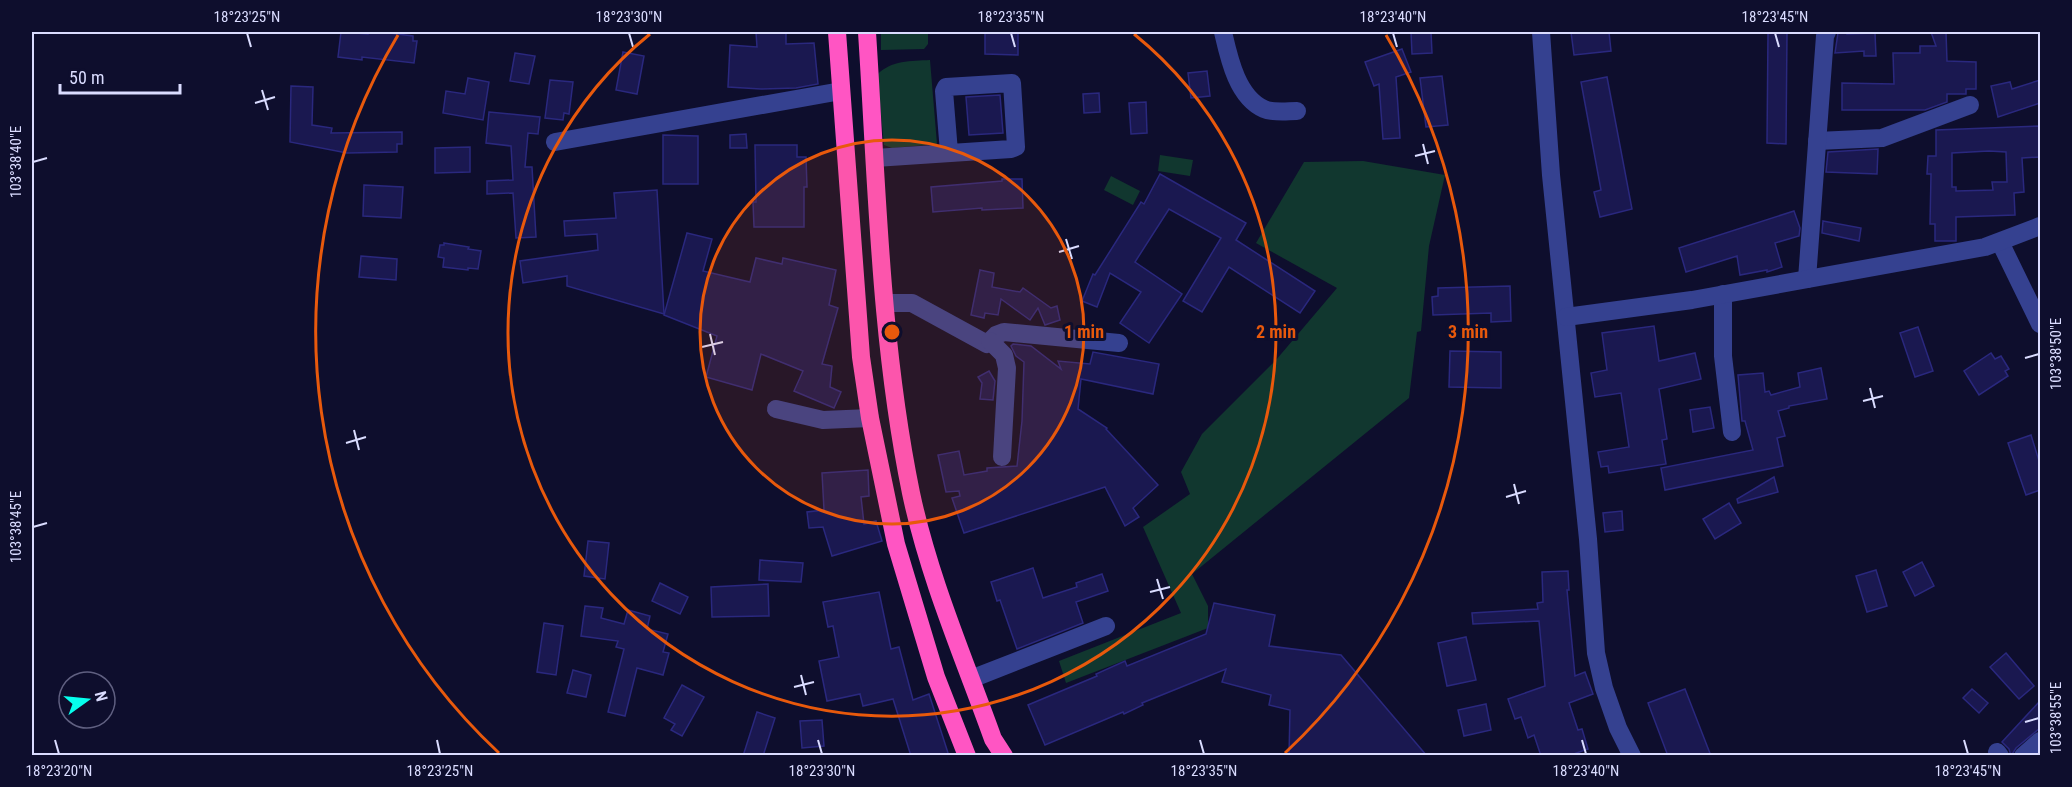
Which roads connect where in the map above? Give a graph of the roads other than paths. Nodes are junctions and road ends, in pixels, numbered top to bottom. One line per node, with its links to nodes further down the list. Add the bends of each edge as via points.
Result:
1 (837, 32): 6 (highway)
2 (867, 32): 12 (highway)
3 (1223, 32): 8 (street, via 1235,74 1248,99 1266,110)
4 (1541, 32): 19 (street)
5 (1827, 32): 9 (street)
6 (841, 91): 10 (street); 16 (highway)
7 (1970, 105): 9 (street, via 1882,138)
8 (1297, 111)
9 (1817, 141): 15 (street)
10 (555, 142)
11 (949, 152): 11 (street, via 1016,147 1012,83 946,87); 12 (street)
12 (875, 158): 18 (highway)
13 (2040, 226): 14 (street)
14 (2000, 242): 15 (street, via 1985,248); 20 (street)
15 (1807, 279): 17 (street)
16 (855, 287): 18 (highway); 24 (highway)
17 (1723, 294): 19 (street); 25 (street, via 1723,356)
18 (884, 295): 21 (street, via 912,303 984,343); 28 (highway, via 896,413 912,495 934,578)
19 (1566, 316): 32 (street, via 1596,653 1618,728)
20 (2040, 324)
21 (990, 341): 22 (street, via 1004,332); 26 (street, via 1004,355 1007,368)
22 (1119, 343)
23 (776, 409): 24 (street, via 823,420)
24 (870, 418): 30 (highway, via 896,544 936,677)
25 (1731, 432)
26 (1002, 457)
27 (1106, 626): 28 (street)
28 (971, 679): 31 (highway, via 993,739)
29 (2040, 741): 33 (street)
30 (967, 756)
31 (1004, 756)
32 (1632, 756)
33 (2023, 756)

